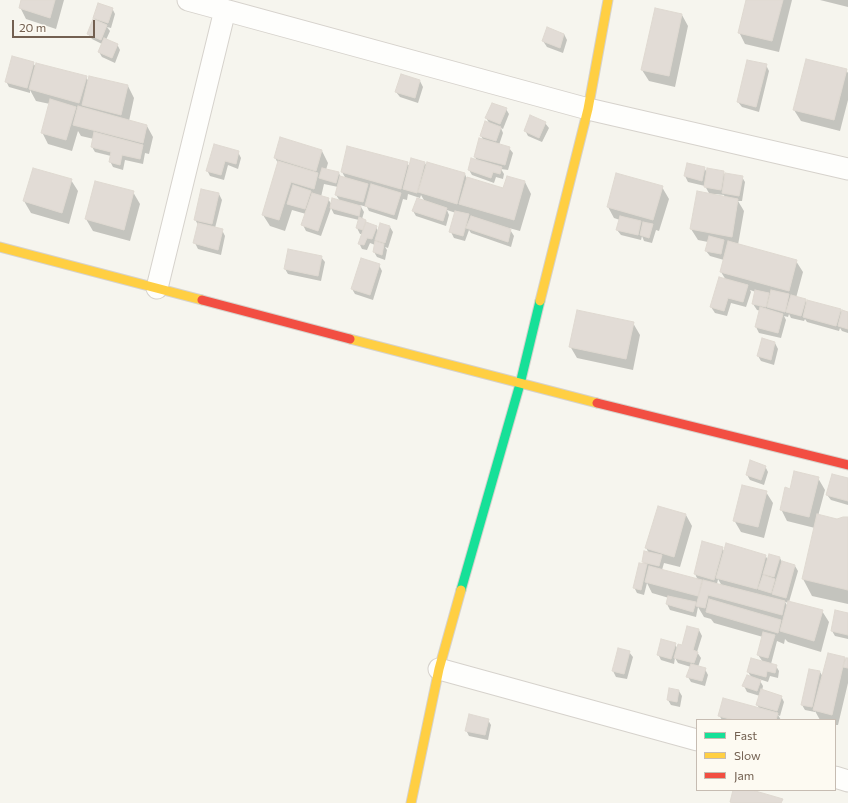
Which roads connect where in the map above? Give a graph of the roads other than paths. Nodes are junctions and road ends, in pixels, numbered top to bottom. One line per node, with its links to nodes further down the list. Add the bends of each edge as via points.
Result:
1 (188, 0): 3 (street)
2 (608, 0): 4 (street)
3 (225, 10): 4 (street); 7 (street)
4 (588, 109): 5 (street); 8 (street)
5 (848, 169)
6 (0, 247): 7 (street)
7 (157, 288): 8 (street)
8 (520, 384): 9 (street); 10 (street)
9 (848, 465)
10 (439, 669): 11 (street); 14 (street)
11 (696, 740)
12 (836, 778): 13 (street)
13 (848, 781)
14 (411, 803)

